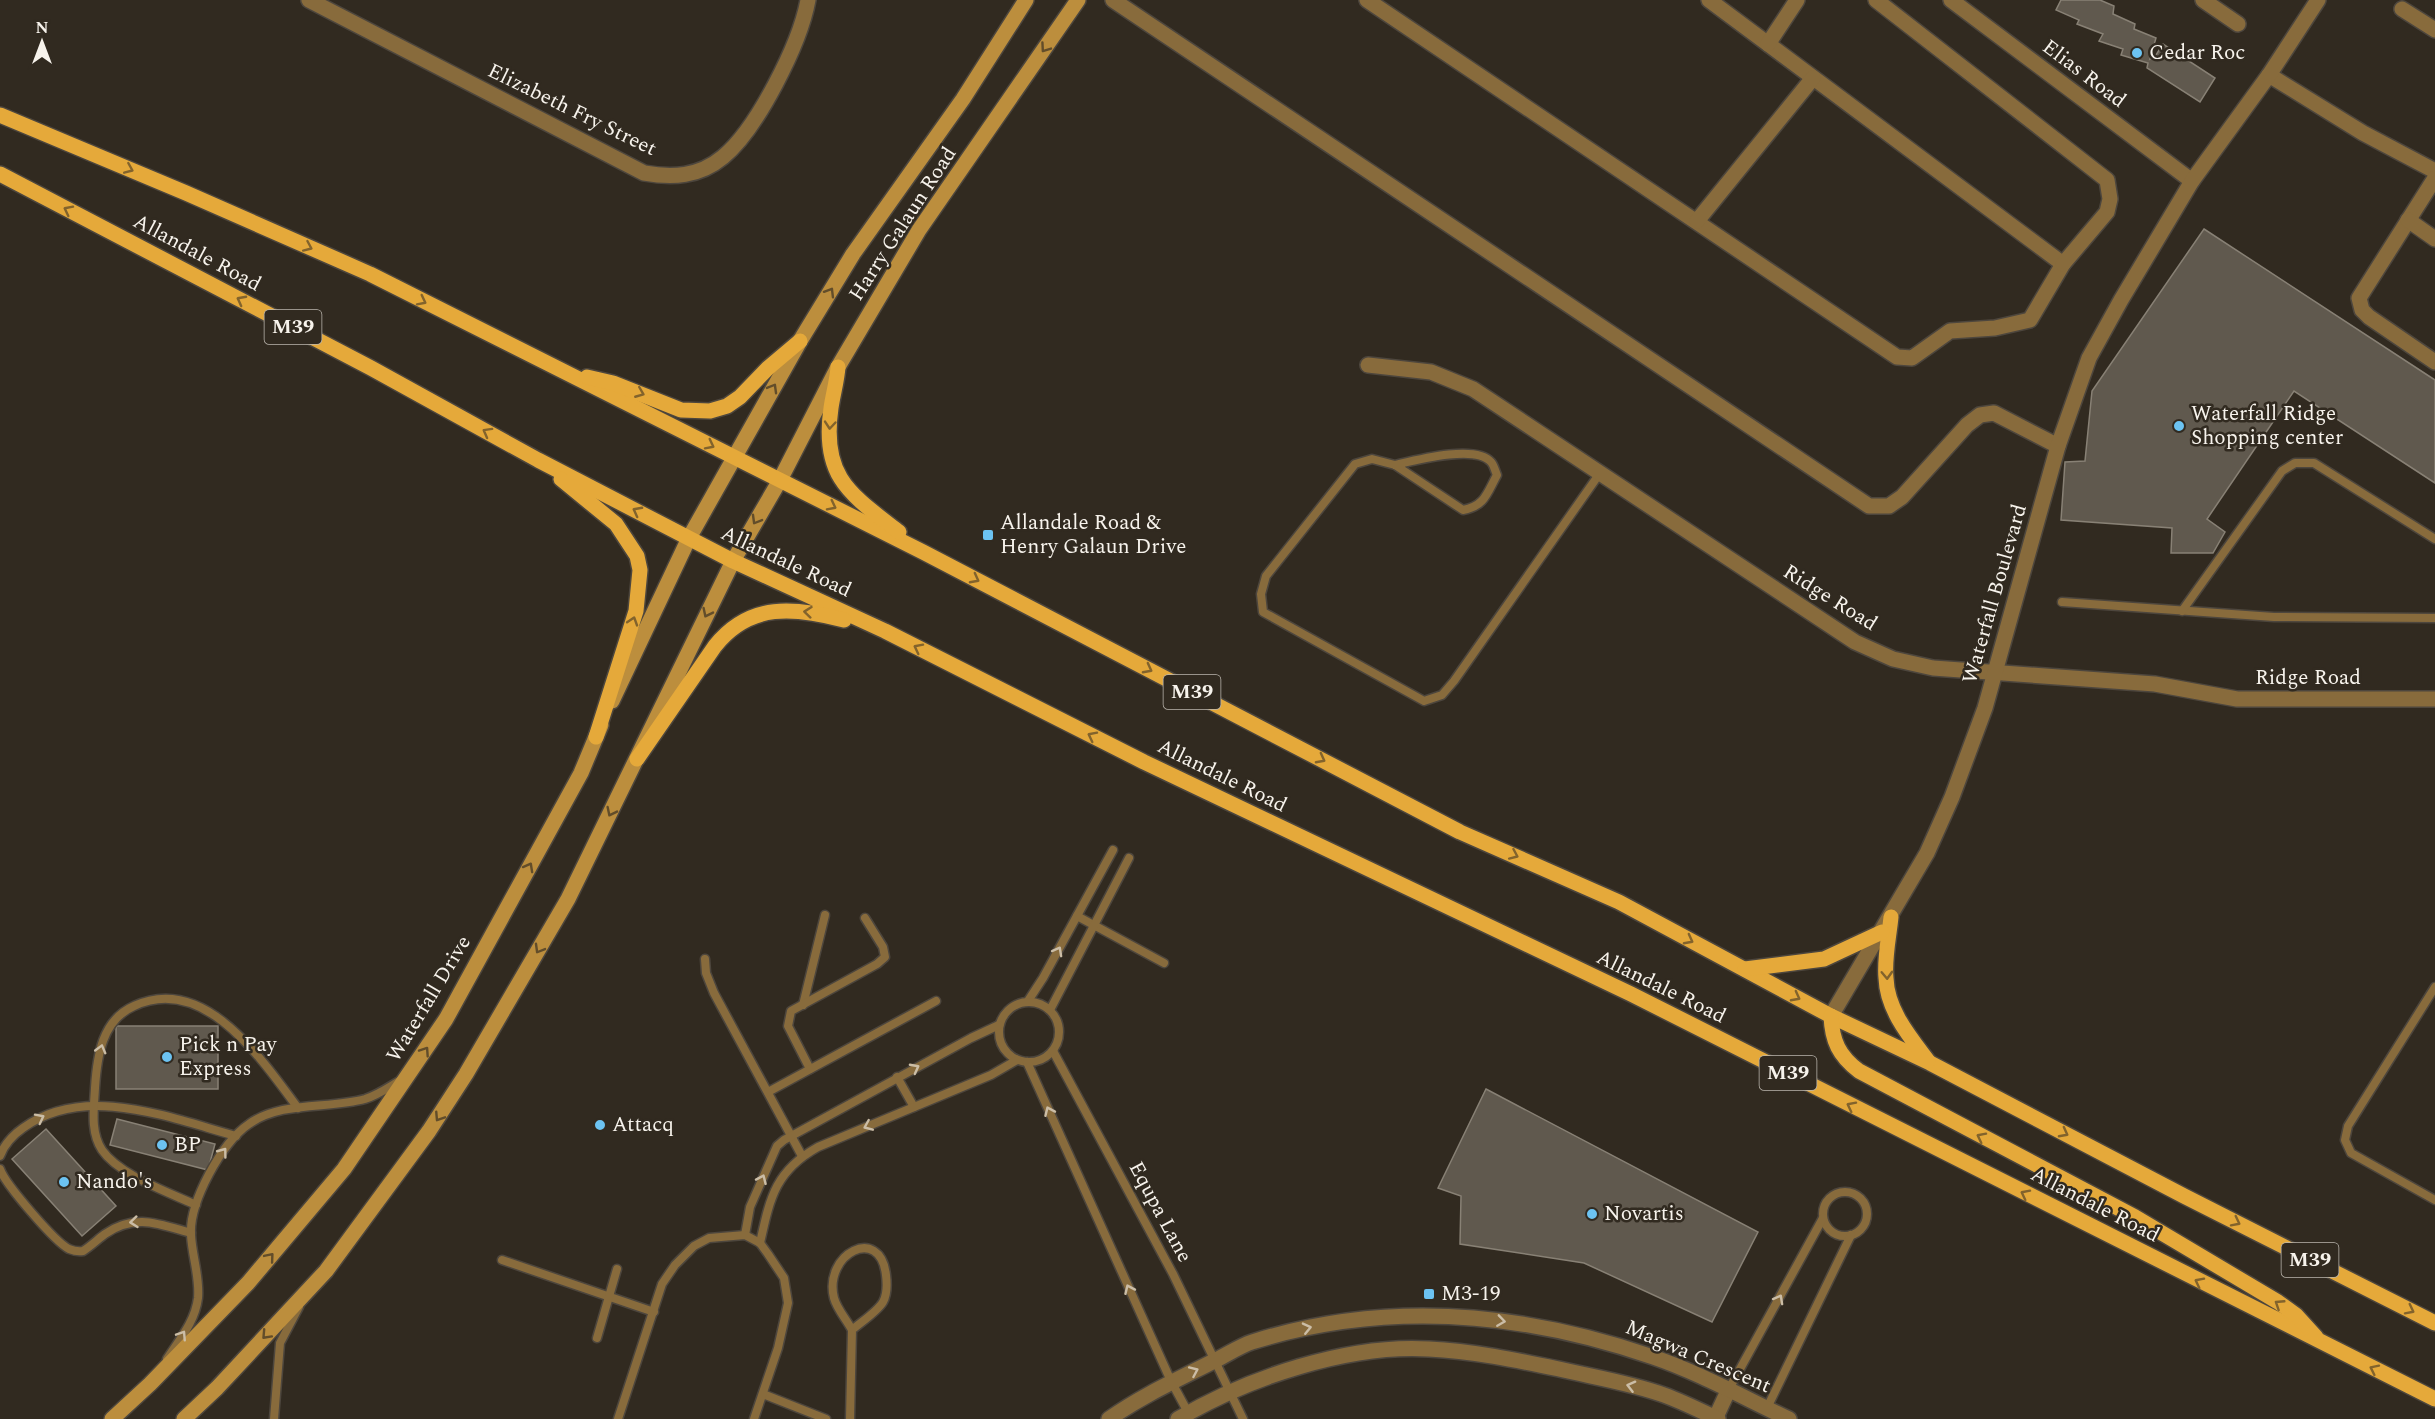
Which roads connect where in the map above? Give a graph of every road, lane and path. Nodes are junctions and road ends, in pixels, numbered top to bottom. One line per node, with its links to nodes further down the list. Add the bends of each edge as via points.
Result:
1 (309, 0): 2 (street, Elizabeth Fry Street, via 644,173 667,177 708,167 743,135 781,74)
2 (808, 0)
3 (1026, 0): 28 (main road, Harry Galaun Road, one-way to 3, via 853,254 963,99)
4 (1078, 0): 31 (main road, Harry Galaun Road, one-way to 31, via 920,230)
5 (1113, 0): 33 (street, via 1869,506 1889,506 1902,497 1980,415 1994,413)
6 (1367, 0): 25 (street)
7 (1709, 0): 16 (street)
8 (1797, 0): 16 (street)
9 (1876, 0): 27 (street, via 2107,180 2107,212)
10 (1951, 0): 23 (street, Elias Road)
11 (2203, 0): 14 (street)
12 (2318, 0): 17 (street, Waterfall Boulevard)
13 (2402, 9): 15 (street)
14 (2238, 24)
15 (2435, 30)
16 (1768, 44): 18 (street)
17 (2269, 75): 20 (street, via 2363,133); 23 (street, Waterfall Boulevard)
18 (1813, 78): 25 (street); 27 (street)
19 (0, 115): 32 (main road, M39, one-way to 32, via 370,274)
20 (2435, 171)
21 (0, 174): 35 (main road, Allandale Road / M39, one-way to 21)
22 (2435, 178): 24 (street)
23 (2192, 181): 33 (street, Waterfall Boulevard, via 2089,358)
24 (2408, 220): 26 (street); 29 (street, via 2359,298 2360,305 2369,317)
25 (1697, 221): 27 (street, via 1897,357 1912,358 1950,331 1995,328 2030,320)
26 (2435, 239)
27 (2062, 264)
28 (800, 341): 32 (main road, one-way to 28, via 614,383 681,410 710,411 740,397); 34 (main road, Harry Galaun Road, one-way to 28)
29 (2435, 362)
30 (1368, 365): 37 (street, Ridge Road, via 1431,372 1473,389)
31 (838, 367): 38 (main road, Harry Galaun Road); 41 (main road, one-way to 41, via 828,443 831,460 852,495)
32 (564, 372): 34 (main road, M39, one-way to 34)
33 (2058, 446): 47 (street, Waterfall Boulevard)
34 (734, 458): 38 (main road, M39); 39 (main road, Harry Galaun Road)
35 (538, 460): 39 (main road, Allandale Road / M39, one-way to 35); 49 (main road, one-way to 35, via 636,611 640,570 637,556 616,524)
36 (1395, 465): 36 (lane, via 1442,455 1480,455 1492,462 1497,475 1482,503 1463,510); 37 (lane, via 1372,459 1355,464 1266,576 1261,594 1263,612 1424,701 1442,695 1454,681)
37 (1600, 473): 47 (street, Ridge Road, via 1855,642 1893,658 1933,668)
38 (780, 480): 41 (main road, M39, one-way to 41); 42 (main road, Harry Galaun Road, one-way to 42)
39 (689, 538): 42 (main road, Allandale Road / M39); 49 (main road, Waterfall Drive)
40 (2435, 539): 44 (lane, via 2314,463 2295,463 2282,471)
41 (923, 552): 61 (main road, M39, one-way to 61, via 1460,832 1619,902)
42 (733, 561): 46 (main road, Allandale Road / M39); 50 (main road, one-way to 50)
43 (2062, 602): 44 (lane)
44 (2182, 610): 45 (lane, via 2274,617)
45 (2435, 618)
46 (885, 631): 50 (main road, one-way to 50, via 813,612 788,610 741,621 715,645); 100 (main road, Allandale Road / M39, one-way to 46, via 1631,994 1144,762)
47 (1996, 671): 48 (street, Ridge Road, via 2155,684 2237,699); 55 (street, Waterfall Boulevard, via 1952,797 1927,853)
48 (2435, 699)
49 (596, 737): 74 (main road, Waterfall Drive, one-way to 49, via 446,1019)
50 (637, 759): 94 (main road, one-way to 94, via 568,899 466,1074)
51 (1113, 850): 54 (lane)
52 (1129, 858): 57 (lane)
53 (825, 915): 65 (lane)
54 (1077, 916): 57 (lane); 63 (lane, one-way to 54)
55 (1891, 917): 58 (street, Waterfall Boulevard); 72 (main road, one-way to 72, via 1885,979 1903,1028)
56 (865, 918): 65 (lane, via 885,957)
57 (1094, 924): 60 (lane); 66 (lane)
58 (1882, 932): 61 (main road, via 1824,959); 67 (street, Waterfall Boulevard)
59 (705, 959): 76 (lane, via 714,993)
60 (1164, 963)
61 (1745, 969): 67 (main road, M39, one-way to 67)
62 (2435, 987): 85 (lane, via 2348,1126 2345,1140 2351,1153)
63 (1028, 1001): 66 (lane, via 1037,1001); 68 (lane, via 1009,1008)
64 (936, 1002): 73 (lane)
65 (803, 1005): 73 (lane, via 791,1011 788,1026)
66 (1050, 1010): 69 (lane, via 1060,1032)
67 (1832, 1016): 72 (main road, M39); 100 (main road, one-way to 67, via 2278,1302 2145,1223 1859,1071 1835,1045)
68 (999, 1025): 70 (lane, via 1002,1046); 75 (lane, one-way to 68)
69 (1053, 1051): 71 (lane); 101 (lane, Equpa Lane)
70 (1017, 1060): 71 (lane); 78 (lane)
71 (1027, 1062): 102 (lane, one-way to 71)
72 (1930, 1063): 97 (main road, M39, one-way to 97)
73 (810, 1069): 76 (lane)
74 (408, 1075): 79 (lane, via 363,1099); 103 (main road, Waterfall Drive, one-way to 74, via 248,1283 344,1169)
75 (897, 1077): 78 (lane); 80 (lane)
76 (768, 1092): 80 (lane)
77 (94, 1106): 79 (lane, one-way to 79, via 104,1036 128,1009 145,1000 164,998 194,1004 225,1024 263,1061); 81 (lane, via 141,1110); 82 (lane, one-way to 77, via 19,1131 36,1118); 86 (lane, via 94,1132 108,1158 124,1170)
78 (914, 1107): 83 (lane, one-way to 83)
79 (298, 1108): 81 (lane, via 249,1123)
80 (791, 1135): 83 (lane); 89 (lane, one-way to 80, via 750,1207 777,1146)
81 (236, 1136): 86 (lane, one-way to 81, via 214,1164)
82 (0, 1156)
83 (802, 1156): 91 (lane, via 782,1177 773,1195)
84 (0, 1169): 88 (lane, one-way to 84, via 153,1222 126,1222 83,1251 69,1249 34,1215)
85 (2435, 1200)
86 (196, 1205): 88 (lane)
87 (1822, 1218): 90 (lane, via 1830,1231); 90 (lane, via 1828,1198 1841,1191 1855,1193 1866,1204 1867,1219); 104 (lane, one-way to 87)
88 (191, 1233): 103 (lane, one-way to 88, via 194,1318 198,1298)
89 (745, 1234): 91 (lane); 96 (lane, via 709,1238 694,1246 662,1284)
90 (1851, 1235): 108 (lane)
91 (760, 1243): 106 (lane, via 784,1278 788,1304)
92 (502, 1260): 95 (lane)
93 (617, 1269): 95 (lane)
94 (326, 1271): 110 (lane, via 304,1299 280,1343); 112 (main road, one-way to 112, via 218,1388)
95 (609, 1297): 96 (lane); 99 (lane)
96 (654, 1312): 113 (lane)
97 (2435, 1323)
98 (852, 1330): 98 (lane, via 883,1302 886,1292 885,1265 872,1249 850,1252 835,1268 834,1297); 116 (lane)
99 (597, 1338)
100 (2322, 1343): 107 (main road, Allandale Road / M39, one-way to 100)
101 (1216, 1360): 102 (street, Magwa Crescent, one-way to 101); 104 (street, Magwa Crescent, one-way to 104, via 1250,1343 1314,1326 1386,1317 1469,1316 1544,1326 1600,1340 1656,1358); 105 (lane, Equpa Lane)
102 (1171, 1381): 109 (lane); 117 (street, Magwa Crescent)
103 (150, 1384): 111 (main road, Waterfall Drive)
104 (1729, 1389): 108 (street, Magwa Crescent); 119 (street)
105 (1232, 1393): 109 (street); 118 (lane, Equpa Lane); 119 (street, one-way to 105, via 1663,1395 1582,1374 1502,1357 1427,1349 1369,1352 1299,1367)
106 (763, 1394): 114 (lane); 115 (lane)
107 (2432, 1400)
108 (1765, 1414): 120 (street, Magwa Crescent)
109 (1186, 1417)
110 (275, 1418)
111 (112, 1419)
112 (184, 1419)
113 (618, 1419)
114 (754, 1419)
115 (826, 1419)
116 (850, 1419)
117 (1109, 1419)
118 (1243, 1419)
119 (1717, 1419)
120 (1789, 1419)

